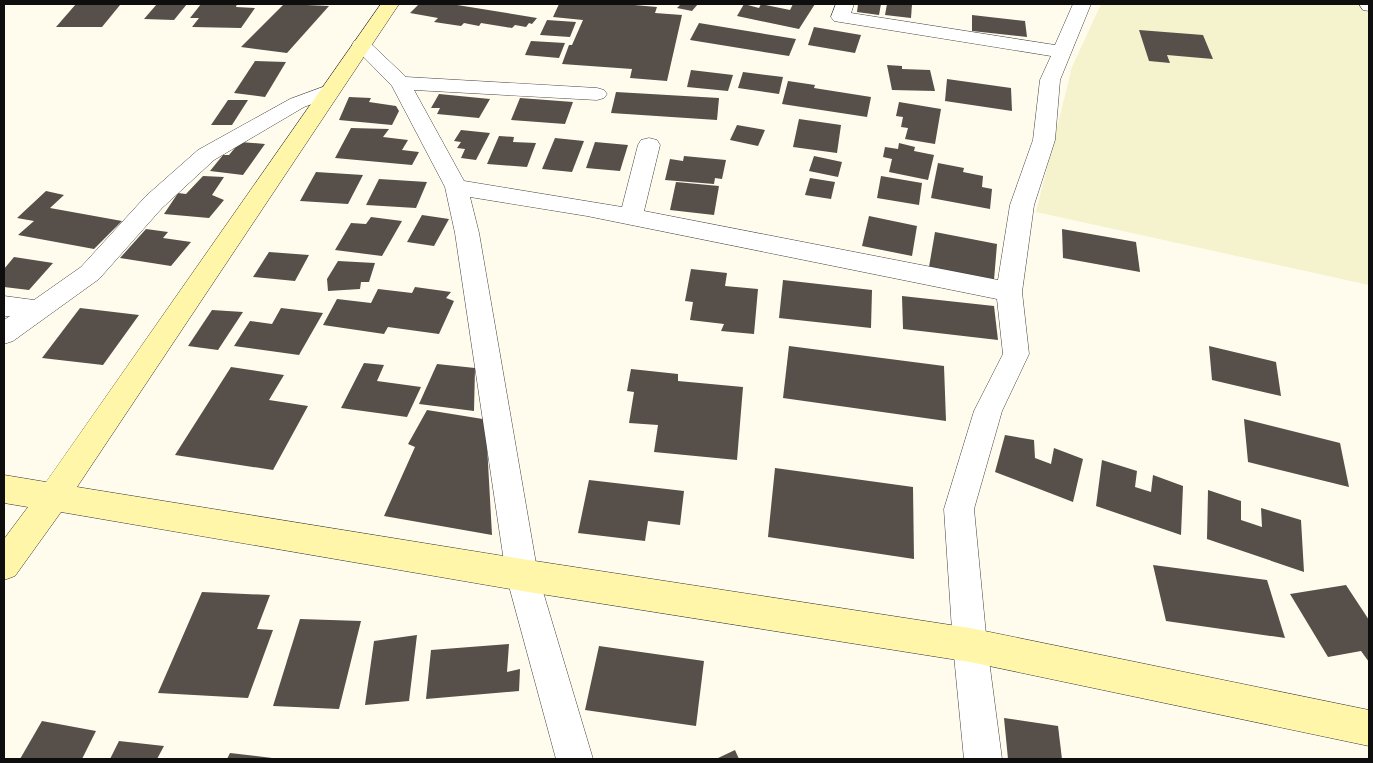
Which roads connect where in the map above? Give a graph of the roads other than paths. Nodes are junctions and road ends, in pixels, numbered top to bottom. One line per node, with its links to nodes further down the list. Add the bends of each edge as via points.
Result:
1 (390, 4): 4 (street)
2 (844, 4): 5 (street, via 840,17)
3 (1082, 4): 5 (street)
4 (361, 45): 6 (street); 7 (street)
5 (1062, 52): 12 (street, via 1050,80 1044,140 1022,205)
6 (400, 82): 8 (street); 10 (street)
7 (331, 90): 14 (street, via 297,103 206,155 154,202 90,273); 17 (street)
8 (597, 94)
9 (649, 145): 11 (street)
10 (456, 187): 11 (street); 19 (street, via 468,233)
11 (631, 217): 12 (street)
12 (1009, 292): 20 (street, via 1016,354 988,411 958,509)
13 (4, 306): 14 (street)
14 (38, 310): 15 (street)
15 (4, 334)
16 (4, 489): 17 (street)
17 (53, 498): 18 (street); 19 (street)
18 (4, 565)
19 (522, 575): 20 (street); 22 (street)
20 (970, 645): 21 (street); 23 (street)
21 (1369, 728)
22 (574, 759)
23 (983, 759)

